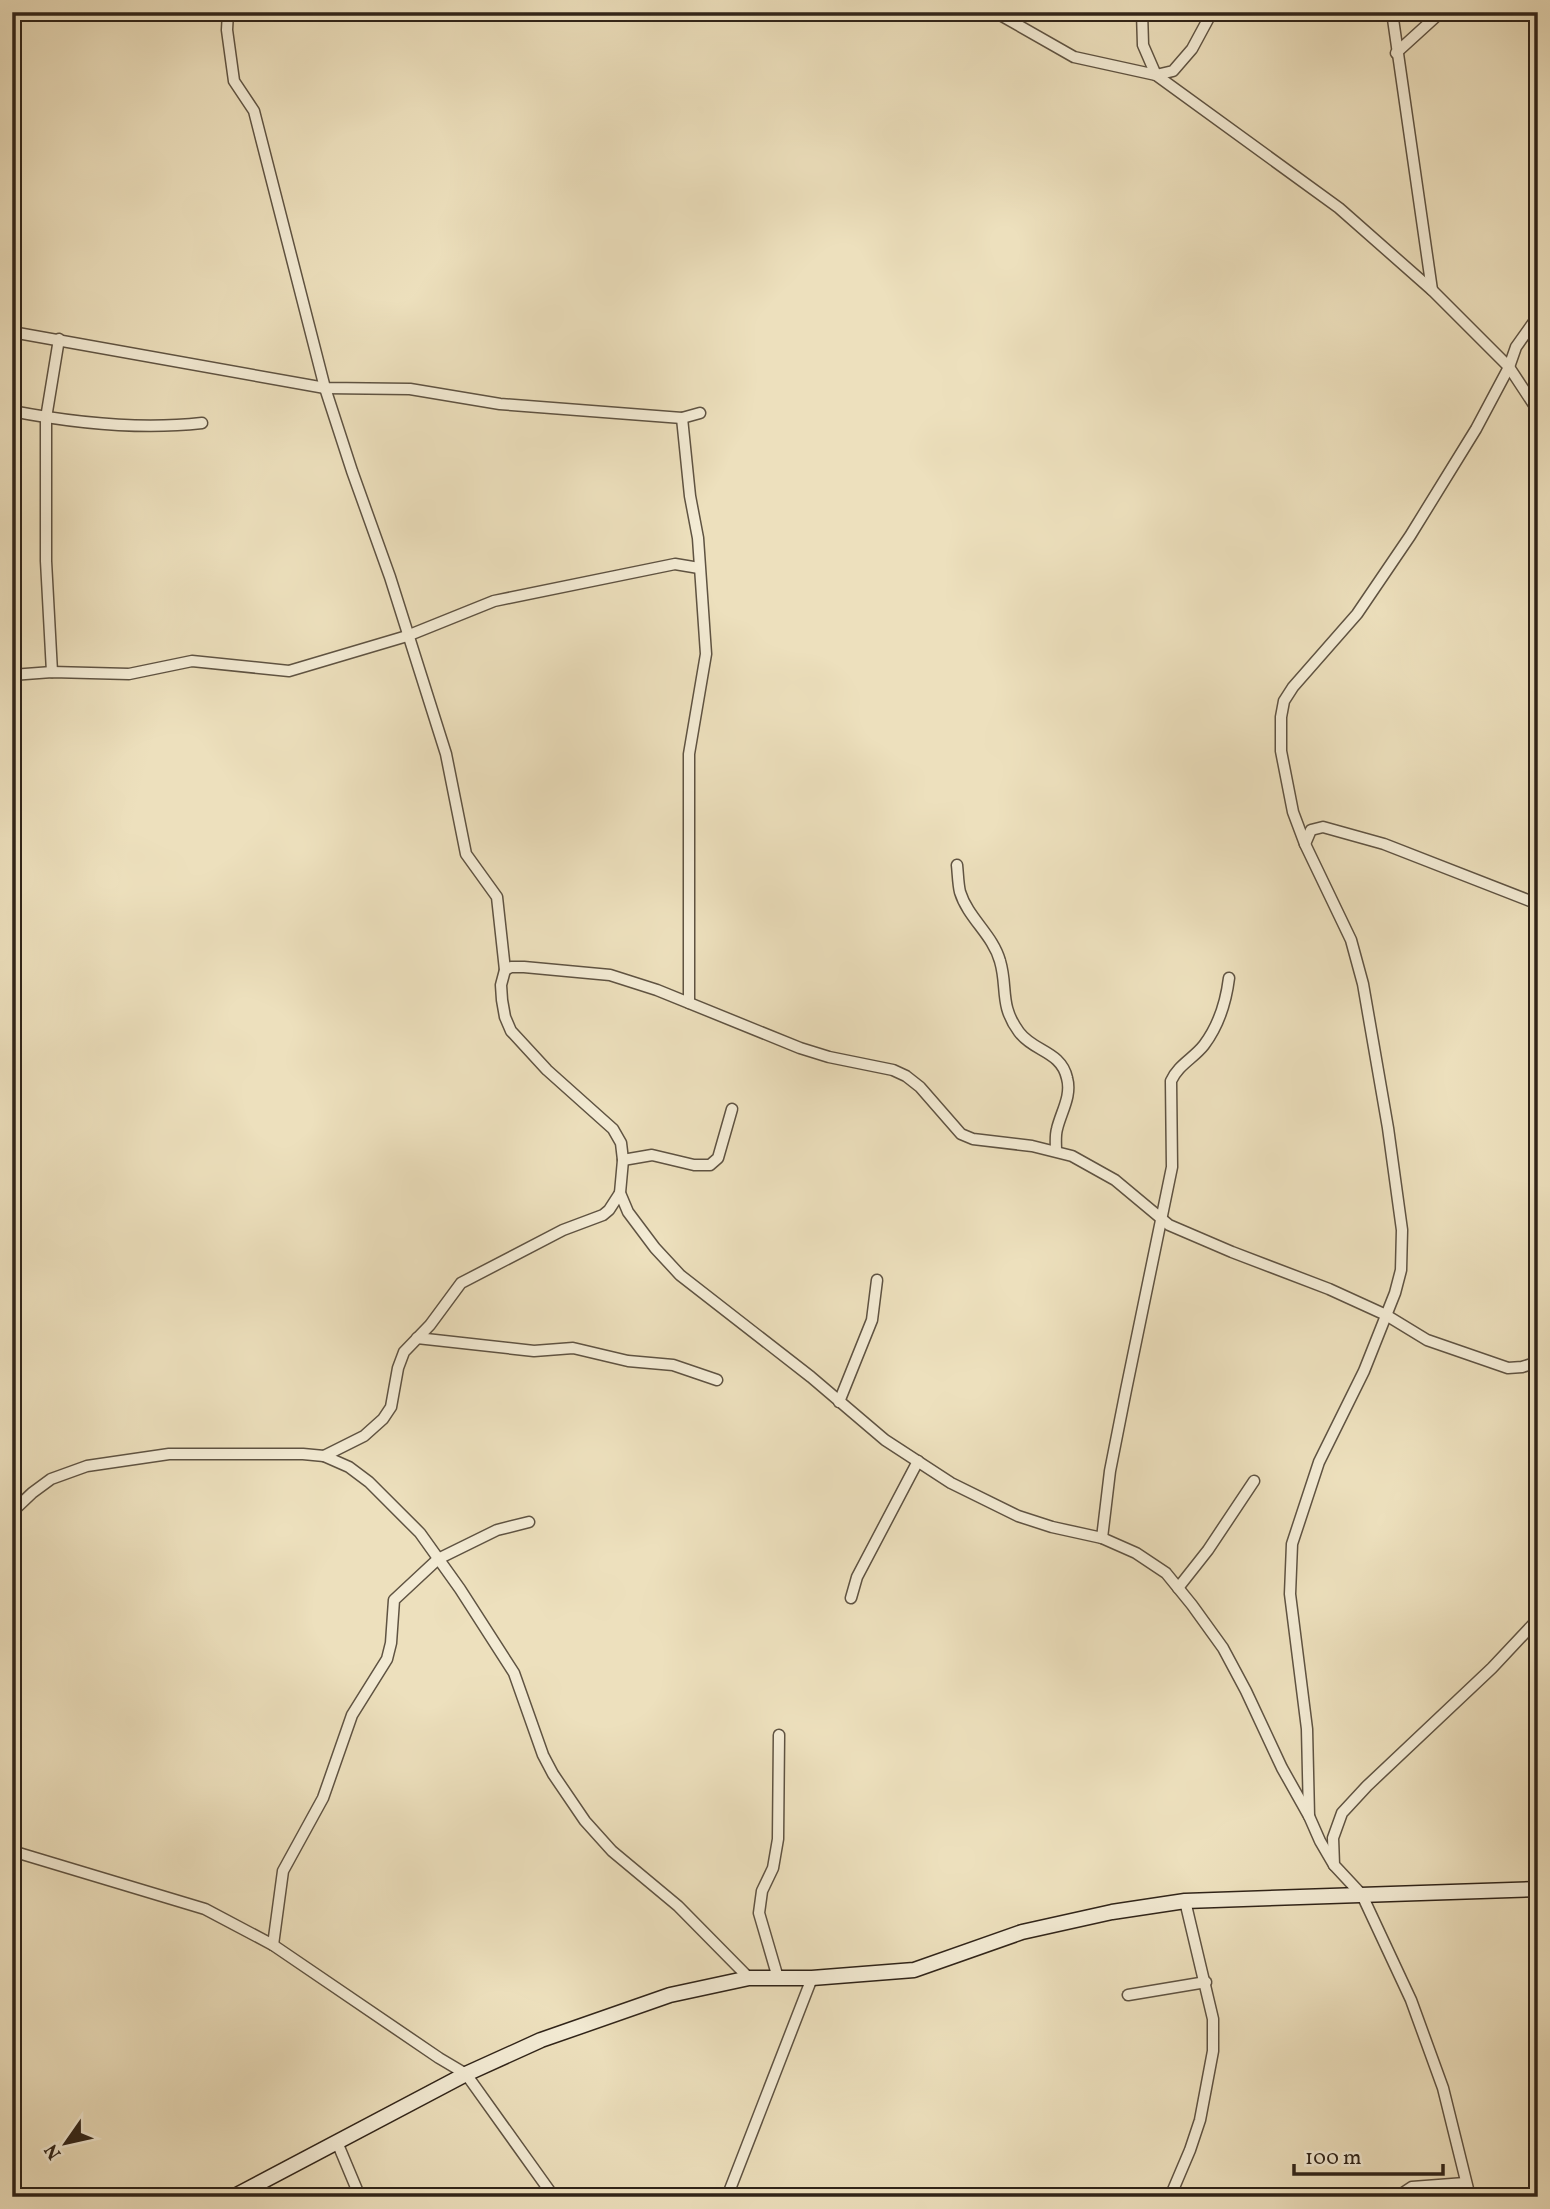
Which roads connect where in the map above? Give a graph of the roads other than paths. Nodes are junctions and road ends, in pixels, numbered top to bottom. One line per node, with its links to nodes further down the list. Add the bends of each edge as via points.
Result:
1 (228, 12): 14 (street, via 234,81 254,111)
2 (995, 12): 8 (street, via 1074,57)
3 (1142, 12): 8 (street, via 1143,45)
4 (1212, 12): 8 (street, via 1192,49 1173,71)
5 (1392, 12): 7 (street)
6 (1441, 12): 7 (street)
7 (1396, 53): 9 (street)
8 (1156, 75): 9 (street, via 1339,208)
9 (1432, 290): 13 (street)
10 (1538, 316): 13 (street, via 1516,347)
11 (12, 332): 12 (street)
12 (59, 339): 14 (street); 18 (street)
13 (1509, 368): 16 (street); 25 (street, via 1410,537 1357,614 1284,701 1281,751 1286,788)
14 (325, 388): 19 (street, via 410,389 500,404); 22 (street)
15 (12, 411): 18 (street)
16 (1538, 411)
17 (700, 413): 19 (street)
18 (46, 418): 20 (street, via 167,427); 23 (street)
19 (682, 418): 21 (street)
20 (202, 423)
21 (699, 568): 22 (street, via 676,564 494,601); 30 (street, via 706,654 689,754)
22 (407, 636): 23 (street, via 289,671 192,662 129,674); 28 (street, via 446,754 466,854 497,897)
23 (52, 672): 24 (street)
24 (12, 675)
25 (1305, 844): 27 (street, via 1311,830 1323,827 1384,844); 37 (street, via 1350,940 1363,984 1388,1128 1402,1230 1401,1270)
26 (957, 865): 32 (street, via 960,892 1001,962 1011,1018 1027,1041 1054,1056 1065,1070 1069,1089)
27 (1538, 904)
28 (505, 970): 30 (street, via 524,967 610,975); 33 (street, via 502,1000 512,1031 613,1129)
29 (1229, 978): 35 (street, via 1216,1024 1204,1045 1171,1081 1172,1167)
30 (689, 1003): 32 (street, via 800,1048 906,1076 961,1134 973,1139)
31 (732, 1109): 33 (street, via 718,1158 710,1165 652,1155)
32 (1056, 1151): 35 (street, via 1115,1180)
33 (623, 1160): 34 (street)
34 (620, 1193): 38 (street, via 603,1215 553,1235 461,1283); 41 (street, via 628,1212 680,1275)
35 (1161, 1219): 37 (street); 47 (street, via 1110,1471)
36 (877, 1280): 41 (street, via 872,1320)
37 (1386, 1315): 39 (street, via 1427,1340 1491,1363 1515,1367); 53 (street, via 1319,1462 1292,1544 1290,1594 1307,1729)
38 (417, 1338): 40 (street, via 534,1351 573,1348 628,1361 673,1365); 42 (street, via 404,1352 391,1407 383,1419 353,1444)
39 (1538, 1363)
40 (717, 1380)
41 (839, 1402): 43 (street)
42 (324, 1456): 45 (street, via 188,1453 88,1466 51,1479); 48 (street, via 369,1482 420,1533)
43 (918, 1461): 47 (street, via 1018,1516); 50 (street, via 857,1577)
44 (1254, 1481): 49 (street)
45 (12, 1512)
46 (529, 1522): 48 (street, via 487,1534)
47 (1102, 1538): 49 (street, via 1136,1553 1166,1573)
48 (438, 1559): 59 (street, via 394,1600 387,1659 352,1715 323,1798 283,1871); 60 (street, via 514,1673 548,1765 585,1821)
49 (1178, 1588): 53 (street, via 1223,1648)
50 (851, 1598)
51 (1538, 1619): 55 (street, via 1342,1813 1333,1838)
52 (779, 1735): 61 (street, via 779,1839 759,1913)
53 (1309, 1816): 55 (street)
54 (12, 1851): 59 (street, via 205,1909)
55 (1334, 1865): 57 (street)
56 (1538, 1889): 57 (main road)
57 (1362, 1895): 58 (main road); 67 (street, via 1411,2000 1443,2088)
58 (1185, 1900): 62 (main road, via 1022,1932 914,1970); 63 (street)
59 (273, 1945): 65 (street)
60 (749, 1978): 61 (main road); 65 (main road, via 670,1995 541,2040)
61 (778, 1978): 62 (main road)
62 (812, 1978): 71 (street)
63 (1206, 1982): 64 (street); 72 (street, via 1213,2020 1207,2089 1190,2150)
64 (1128, 1996)
65 (466, 2074): 66 (main road); 70 (street)
66 (337, 2142): 68 (main road); 69 (street)
67 (1465, 2183): 73 (street, via 1412,2187); 74 (street)
68 (233, 2197)
69 (360, 2197)
70 (554, 2197)
71 (727, 2197)
72 (1170, 2197)
73 (1397, 2197)
74 (1470, 2197)

